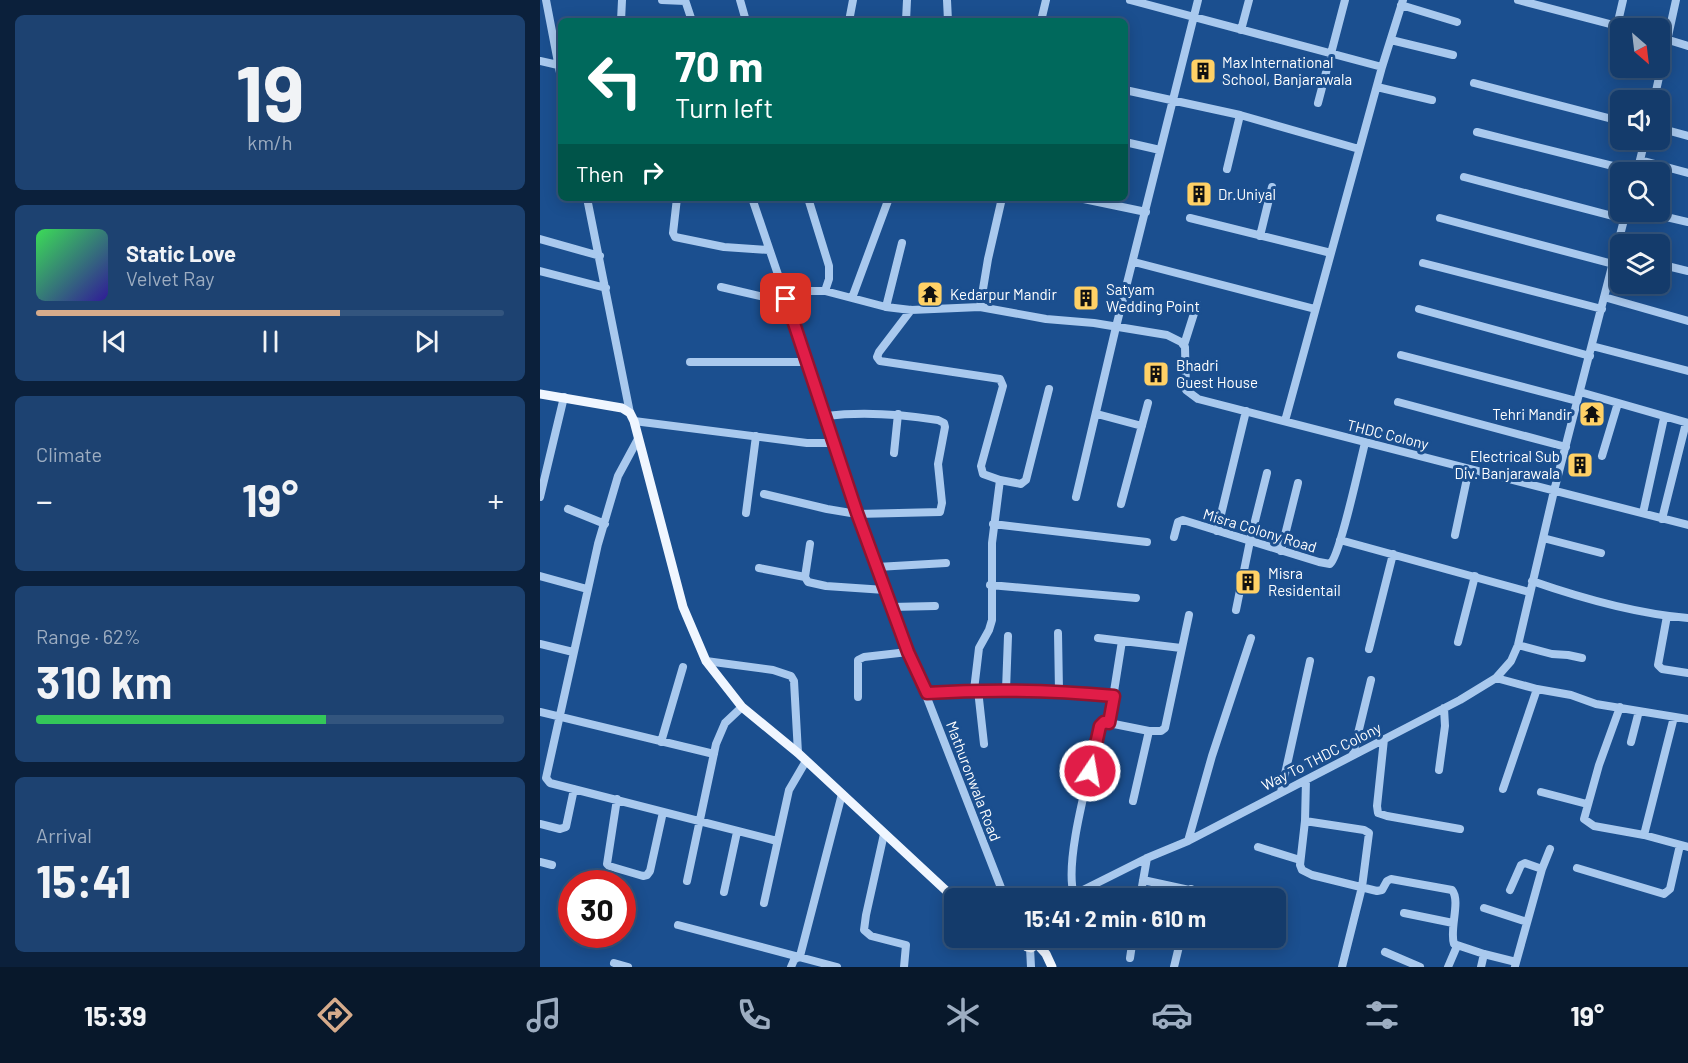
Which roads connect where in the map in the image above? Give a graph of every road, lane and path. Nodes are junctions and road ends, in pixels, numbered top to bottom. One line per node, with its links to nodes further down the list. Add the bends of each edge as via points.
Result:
1 (546, 0): 33 (street)
2 (622, 0): 18 (street)
3 (662, 0): 16 (street)
4 (740, 0): 20 (street)
5 (853, 0): 21 (street)
6 (907, 0): 22 (street)
7 (947, 0): 23 (street)
8 (1046, 0): 24 (street)
9 (1130, 0): 25 (street)
10 (1198, 0): 25 (street)
11 (1249, 0): 30 (street)
12 (1345, 0): 35 (street)
13 (1518, 0): 29 (street)
14 (1623, 0): 26 (street)
15 (1676, 0): 27 (street)
16 (685, 1): 19 (street)
17 (1402, 3): 28 (street); 31 (street)
18 (621, 18)
19 (691, 18)
20 (745, 18)
21 (850, 18)
22 (906, 18)
23 (948, 18)
24 (1042, 18)
25 (1194, 18): 30 (street); 44 (street)
26 (1622, 18)
27 (1669, 18)
28 (1457, 22)
29 (1610, 24)
30 (1241, 30): 35 (street)
31 (1391, 40): 36 (street); 39 (street)
32 (1670, 40): 34 (street)
33 (558, 41): 38 (street)
34 (1688, 46)
35 (1331, 52): 39 (street); 45 (street)
36 (1453, 55)
37 (540, 61): 38 (street)
38 (558, 65)
39 (1382, 67): 41 (street)
40 (1474, 83): 47 (street)
41 (1377, 87): 43 (street); 53 (street)
42 (1128, 91): 44 (street)
43 (1432, 100)
44 (1172, 101): 46 (street); 52 (street)
45 (1318, 103)
46 (1240, 115): 53 (street); 57 (street)
47 (1610, 118)
48 (1670, 131): 50 (street)
49 (1477, 132): 56 (street)
50 (1688, 136)
51 (1128, 143): 52 (street)
52 (1160, 150): 69 (street)
53 (1359, 150): 78 (street)
54 (1642, 150): 55 (street)
55 (1640, 160): 58 (street)
56 (1610, 165)
57 (1227, 169)
58 (1688, 173)
59 (1464, 177): 68 (street)
60 (1272, 187): 74 (street)
61 (588, 201): 79 (street)
62 (677, 201): 77 (street, via 675,237 724,247)
63 (753, 201): 77 (street, Mathuronwala Road)
64 (809, 201): 89 (street, via 829,266)
65 (888, 201): 91 (street)
66 (1001, 201): 94 (street)
67 (1093, 201): 69 (street)
68 (1610, 211)
69 (1146, 212): 80 (street)
70 (1190, 218): 74 (street)
71 (1440, 218): 82 (street)
72 (1670, 218): 73 (street)
73 (1688, 222)
74 (1260, 236): 78 (street)
75 (540, 239): 79 (street)
76 (902, 243): 95 (street)
77 (769, 250): 92 (street, Mathuronwala Road)
78 (1331, 253): 96 (street)
79 (600, 256): 88 (street)
80 (1134, 262): 96 (street); 101 (street)
81 (1424, 263): 98 (street)
82 (1610, 263)
83 (1670, 267): 85 (street)
84 (540, 271): 88 (street)
85 (1688, 271)
86 (1610, 275): 90 (street)
87 (721, 287): 92 (street, via 772,300)
88 (606, 288): 121 (street)
89 (825, 291): 91 (street); 92 (street, via 808,291)
90 (1604, 297): 98 (street); 100 (street)
91 (852, 298): 95 (street)
92 (786, 299): 107 (street, Mathuronwala Road)
93 (1197, 304): 102 (street)
94 (980, 306): 99 (street); 101 (street)
95 (886, 307): 99 (street)
96 (1315, 309): 123 (street)
97 (1419, 309): 105 (street)
98 (1602, 309): 103 (street)
99 (911, 310): 135 (street, via 883,345 878,359 999,380 1002,392 980,469)
100 (1688, 321)
101 (1116, 327): 102 (street, via 1167,335); 119 (street)
102 (1184, 345): 117 (street, THDC Colony, via 1186,390 1198,399)
103 (1592, 346): 105 (street); 108 (street)
104 (1401, 355): 113 (street)
105 (1590, 356): 110 (street)
106 (690, 362): 107 (street)
107 (806, 362): 120 (street, Mathuronwala Road)
108 (1688, 371)
109 (1049, 389): 135 (street, via 1026,480 1021,484)
110 (1580, 392): 113 (street); 116 (street)
111 (540, 394): 112 (main road)
112 (564, 398): 121 (main road, via 622,408); 139 (street)
113 (1577, 401): 130 (street)
114 (1398, 402): 130 (street)
115 (1148, 403): 125 (street)
116 (1618, 403): 122 (street); 132 (street)
117 (1246, 411): 123 (street, THDC Colony); 150 (street)
118 (898, 414): 120 (street, via 853,412); 131 (street); 144 (street, via 938,420 945,425 938,464 941,511)
119 (1097, 414): 125 (street); 140 (street)
120 (826, 416): 128 (street, Mathuronwala Road)
121 (632, 417): 126 (street); 127 (main road)
122 (1664, 418): 124 (street); 145 (street)
123 (1285, 421): 129 (street, THDC Colony)
124 (1687, 423): 146 (street)
125 (1142, 426): 141 (street)
126 (756, 436): 128 (street); 143 (street)
127 (638, 439): 147 (street, via 618,476); 191 (main road, via 683,608)
128 (835, 443): 144 (street, Mathuronwala Road)
129 (1365, 443): 133 (street, THDC Colony); 154 (street, Misra Colony Road)
130 (1566, 447): 137 (street)
131 (894, 453)
132 (1602, 456)
133 (1469, 469): 137 (street, THDC Colony); 151 (street)
134 (1267, 474): 155 (street)
135 (1000, 480): 148 (street)
136 (1298, 483): 158 (street)
137 (1554, 491): 145 (street, THDC Colony); 153 (street)
138 (764, 494): 144 (street)
139 (540, 497)
140 (1077, 497)
141 (1121, 504)
142 (568, 509): 147 (street)
143 (746, 513)
144 (857, 513): 162 (street, Mathuronwala Road)
145 (1643, 513): 146 (street, THDC Colony)
146 (1662, 519): 149 (street, THDC Colony)
147 (605, 524): 169 (street)
148 (993, 524): 156 (street); 167 (street)
149 (1688, 525)
150 (1217, 531): 152 (street, Misra Colony Road, via 1181,520); 155 (street, Misra Colony Road)
151 (1455, 535)
152 (1174, 537)
153 (1543, 538): 159 (street); 168 (street)
154 (1340, 540): 158 (street, Misra Colony Road, via 1330,564); 160 (street)
155 (1250, 541): 158 (street, Misra Colony Road); 174 (street)
156 (1147, 542)
157 (810, 544): 166 (street)
158 (1281, 551)
159 (1601, 553)
160 (1393, 554): 165 (street); 187 (street)
161 (945, 563): 162 (street)
162 (877, 567): 170 (street, Mathuronwala Road)
163 (759, 568): 166 (street)
164 (540, 576): 169 (street)
165 (1474, 576): 168 (street); 183 (street)
166 (805, 577): 170 (street, via 811,583 826,586)
167 (990, 585): 171 (street); 198 (street, via 992,620 979,648)
168 (1530, 587): 176 (street); 185 (street, Way To THDC Colony)
169 (587, 588): 188 (street)
170 (885, 590): 173 (street, Mathuronwala Road)
171 (1136, 598)
172 (935, 606): 173 (street)
173 (891, 607): 189 (street, Mathuronwala Road)
174 (1236, 610)
175 (1189, 615): 186 (street)
176 (1667, 616): 177 (street); 194 (street, via 1658,665)
177 (1688, 618)
178 (1058, 633): 200 (street)
179 (1008, 636): 199 (street)
180 (1098, 638): 182 (street)
181 (1251, 638): 242 (street)
182 (1122, 641): 186 (street); 202 (street)
183 (1458, 642)
184 (540, 644): 188 (street)
185 (1518, 645): 190 (street); 195 (street, Way To THDC Colony, via 1511,661)
186 (1181, 648): 213 (street, via 1165,728)
187 (1369, 649)
188 (573, 652): 209 (street)
189 (908, 652): 201 (street, Mathuronwala Road); 203 (street, via 858,660)
190 (1582, 658)
191 (706, 661): 204 (main road); 218 (street, via 791,676)
192 (1310, 661): 227 (street)
193 (683, 668): 215 (street)
194 (1688, 673)
195 (1496, 678): 197 (street); 206 (street, Way To THDC Colony)
196 (1371, 680): 220 (street)
197 (1537, 689): 205 (street); 226 (street)
198 (976, 690): 199 (street); 201 (street); 217 (street)
199 (1006, 690): 200 (street)
200 (1059, 691): 202 (street)
201 (927, 693): 255 (street, Mathuronwala Road)
202 (1114, 696): 212 (street)
203 (858, 697)
204 (742, 707): 218 (main road); 219 (street, via 725,723)
205 (1620, 707): 207 (street); 232 (street)
206 (1444, 708): 214 (street, Way To THDC Colony); 222 (street)
207 (1639, 711): 210 (street); 216 (street)
208 (540, 712): 209 (street)
209 (561, 717): 215 (street); 223 (street)
210 (1674, 717): 211 (street); 240 (street)
211 (1688, 719)
212 (1109, 723): 213 (street); 256 (street, via 1100,726 1076,839)
213 (1149, 731): 231 (street)
214 (1384, 739): 220 (street, Way To THDC Colony); 237 (street, via 1378,813)
215 (661, 742): 219 (street)
216 (1631, 742)
217 (984, 744)
218 (798, 753): 221 (main road)
219 (714, 754): 235 (street)
220 (1353, 754): 224 (street, Way To THDC Colony)
221 (806, 762): 229 (main road); 241 (street, via 789,790)
222 (1439, 770)
223 (543, 779): 225 (street)
224 (1306, 780): 227 (street, Way To THDC Colony); 234 (street)
225 (574, 789): 230 (street); 236 (street, via 566,827)
226 (1503, 789)
227 (1281, 792): 242 (street, Way To THDC Colony)
228 (1541, 792): 232 (street)
229 (842, 795): 239 (main road); 276 (street)
230 (617, 800): 233 (street); 233 (street, via 607,864 644,876 650,871)
231 (1133, 801)
232 (1587, 804): 240 (street, via 1584,819 1588,824)
233 (663, 812): 235 (street)
234 (1305, 821): 247 (street); 254 (street, via 1368,832)
235 (701, 822): 238 (street); 253 (street)
236 (540, 824)
237 (1460, 829)
238 (737, 832): 241 (street); 262 (street)
239 (884, 834): 260 (main road); 283 (street, via 864,930 871,936 906,945)
240 (1644, 835): 243 (street)
241 (777, 841): 263 (street)
242 (1188, 841): 246 (street, Way To THDC Colony)
243 (1684, 846): 250 (street, via 1670,889 1664,894)
244 (1258, 847): 247 (street)
245 (1550, 849): 251 (street)
246 (1147, 858): 252 (street); 257 (street, Way To THDC Colony)
247 (1300, 860): 254 (street, via 1305,873)
248 (540, 862): 249 (street)
249 (552, 865)
250 (1577, 868)
251 (1542, 869): 261 (street, via 1521,865); 266 (street)
252 (1143, 880): 258 (street); 259 (street)
253 (687, 881)
254 (1362, 887): 267 (street, via 1381,891 1391,879 1452,890); 287 (street)
255 (1001, 888)
256 (1071, 888)
257 (1089, 888)
258 (1142, 888)
259 (1181, 888)
260 (944, 889)
261 (1510, 890)
262 (724, 892)
263 (764, 903)
264 (1484, 909): 266 (street)
265 (1404, 913): 267 (street)
266 (1527, 922): 279 (street)
267 (1453, 923): 269 (street)
268 (678, 925): 276 (street)
269 (1457, 946): 275 (street); 289 (street)
270 (1030, 948): 284 (street)
271 (1038, 948): 285 (main road)
272 (1132, 948): 277 (street)
273 (1179, 948): 286 (street)
274 (1385, 952): 288 (street)
275 (1484, 954): 279 (street); 290 (street)
276 (800, 956): 281 (street); 282 (street)
277 (1130, 958)
278 (614, 963): 280 (street)
279 (1516, 964)
280 (628, 967)
281 (791, 967)
282 (837, 967)
283 (904, 967)
284 (1031, 967)
285 (1052, 967)
286 (1174, 967)
287 (1342, 967)
288 (1420, 967)
289 (1448, 967)
290 (1481, 967)

